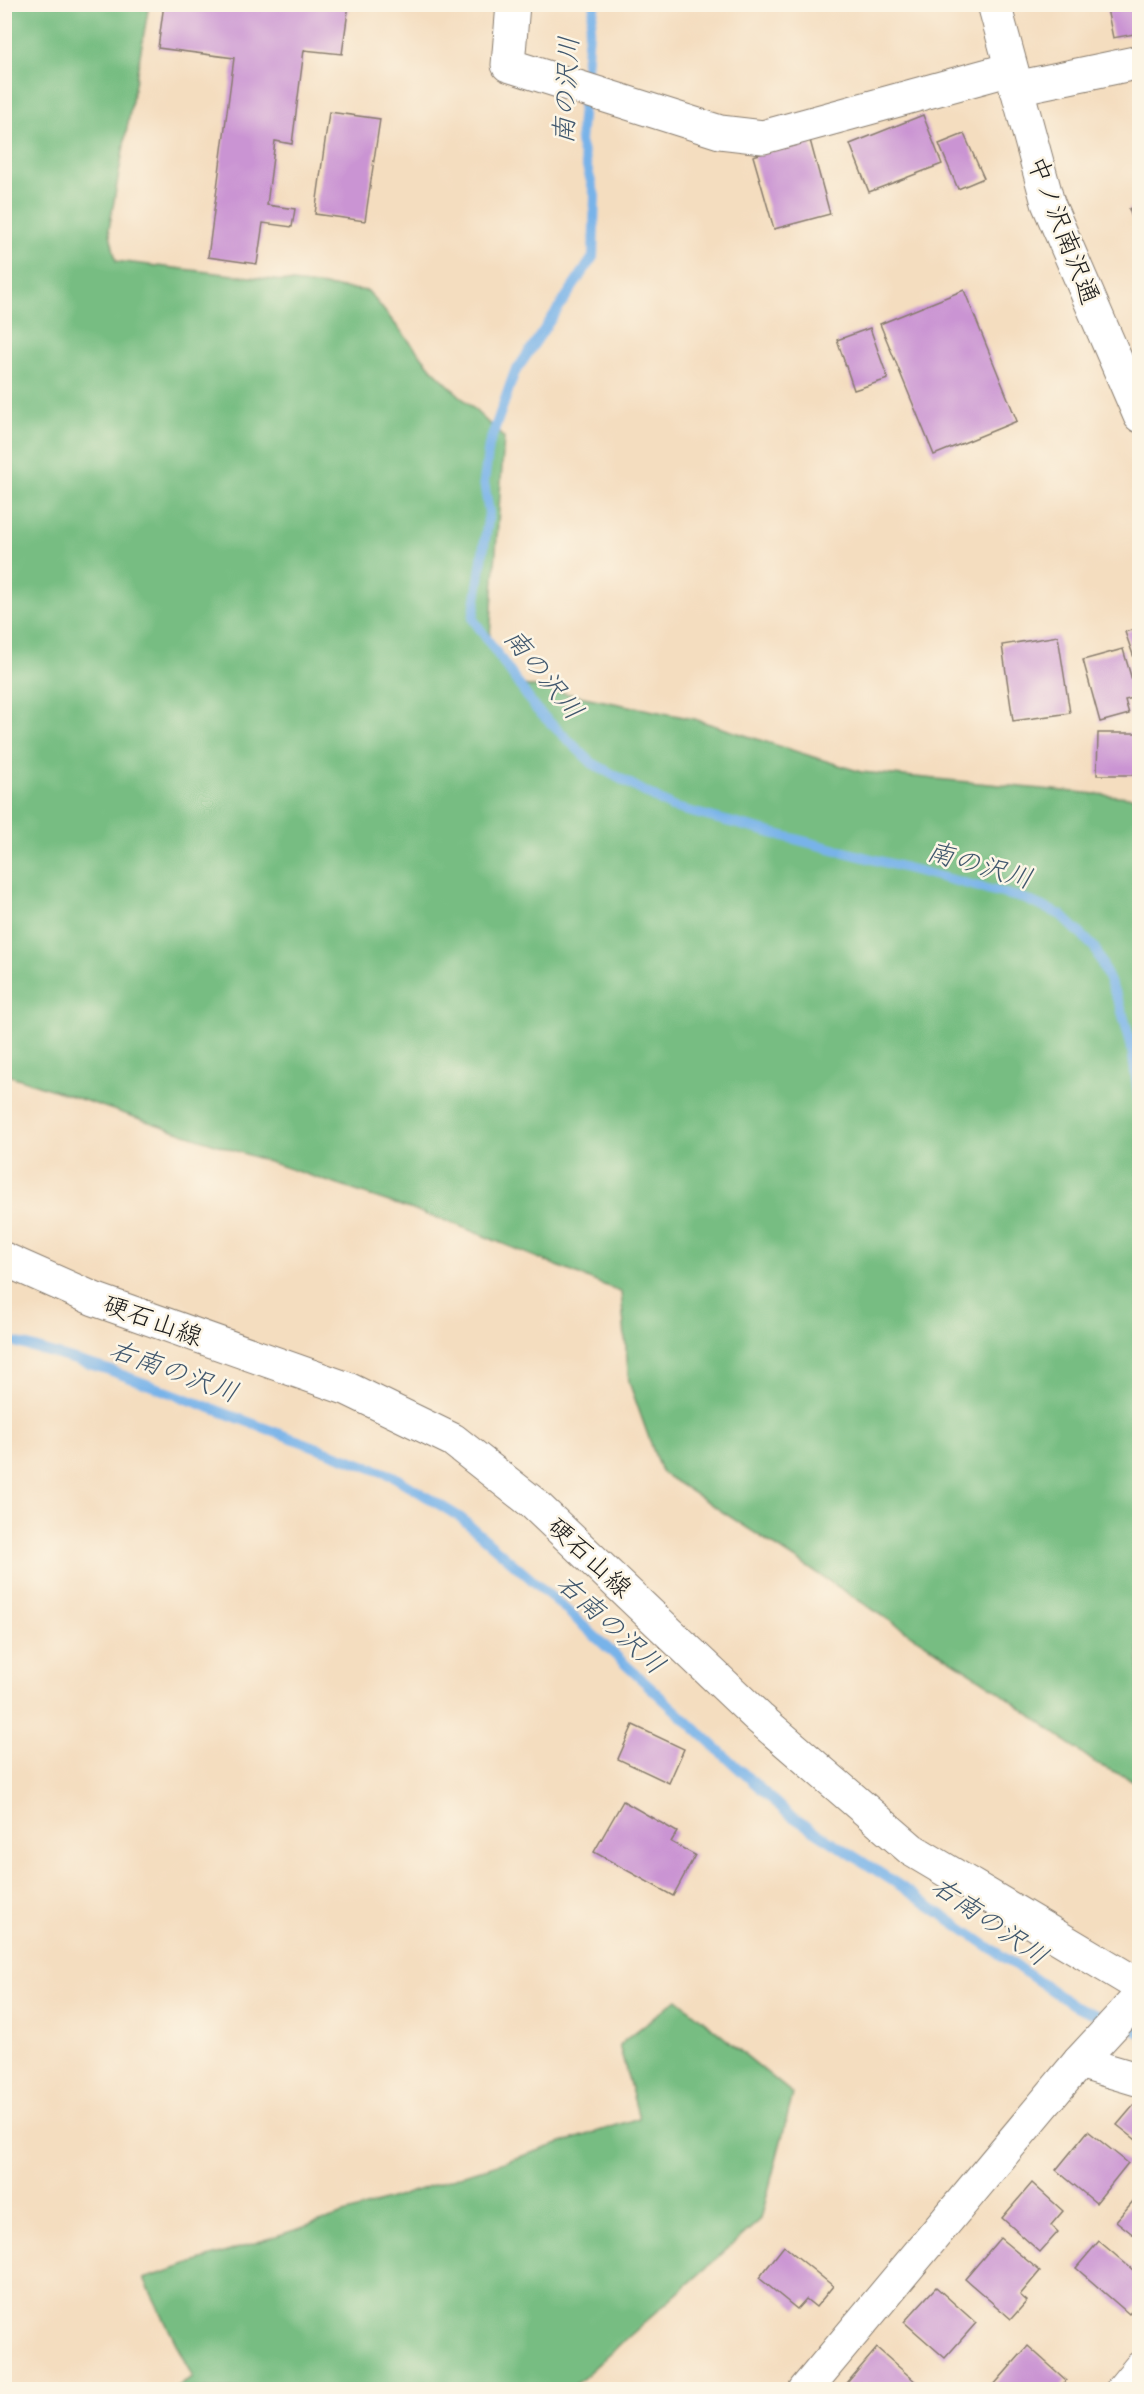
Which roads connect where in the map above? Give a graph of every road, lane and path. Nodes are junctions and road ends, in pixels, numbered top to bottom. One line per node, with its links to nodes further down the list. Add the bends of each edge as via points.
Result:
1 (513, 4): 4 (street, via 508,65 720,132 763,137)
2 (994, 4): 4 (street, 中ノ沢南沢通)
3 (1140, 62): 4 (street)
4 (1013, 78): 5 (street, 中ノ沢南沢通, via 1048,203)
5 (1139, 415)
6 (4, 1259): 7 (street, 硬石山線, via 94,1299 348,1389 453,1440 532,1503 759,1718 912,1850)
7 (1140, 1986)
8 (1140, 1996): 9 (street)
9 (1079, 2062): 10 (street); 12 (street)
10 (1140, 2080)
11 (1140, 2368): 13 (street)
12 (805, 2390)
13 (1122, 2390)

